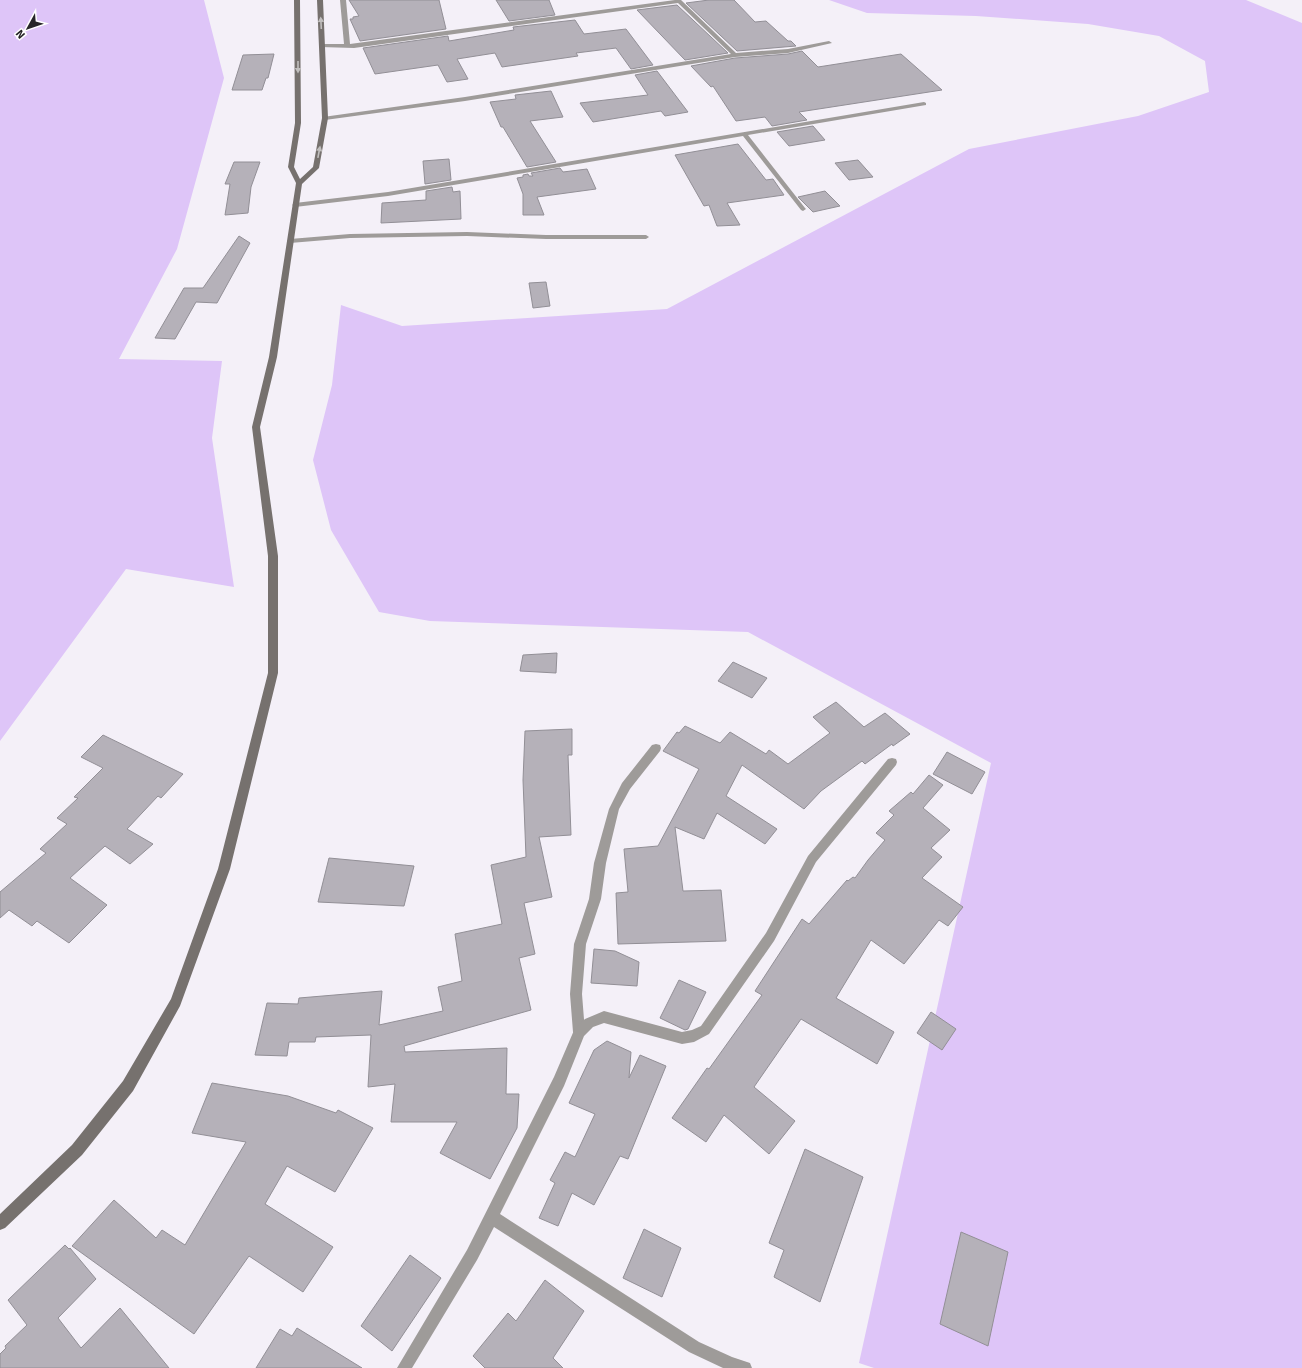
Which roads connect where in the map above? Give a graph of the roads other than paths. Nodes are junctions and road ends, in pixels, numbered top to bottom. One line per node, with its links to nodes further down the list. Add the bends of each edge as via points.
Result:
1 (297, 0): 12 (street, one-way to 12, via 298,123 291,167)
2 (320, 0): 6 (street, one-way to 2)
3 (343, 0): 7 (street)
4 (679, 0): 7 (street); 8 (street)
5 (829, 43): 8 (street, via 788,51)
6 (322, 46): 7 (street); 10 (street)
7 (347, 46)
8 (735, 55): 10 (street, via 465,99)
9 (924, 104): 11 (street)
10 (325, 118): 12 (street, one-way to 10, via 316,168)
11 (744, 134): 13 (street, via 388,194); 14 (street)
12 (299, 183): 13 (street)
13 (295, 205): 16 (street)
14 (803, 209)
15 (646, 237): 16 (street, via 467,234 350,236)
16 (290, 241): 21 (street, via 274,357 256,427 273,556 274,673 224,869 176,1002 128,1086 77,1150)
17 (656, 748): 19 (street, via 626,786 614,809 600,863 595,899 580,944 576,994)
18 (892, 762): 19 (street, via 812,859 770,936 705,1030 694,1036 682,1038 604,1017 589,1023)
19 (579, 1032): 20 (street, via 559,1081)
20 (491, 1217): 22 (street, via 472,1255); 23 (street, via 694,1347)
21 (0, 1222)
22 (404, 1368)
23 (745, 1368)

